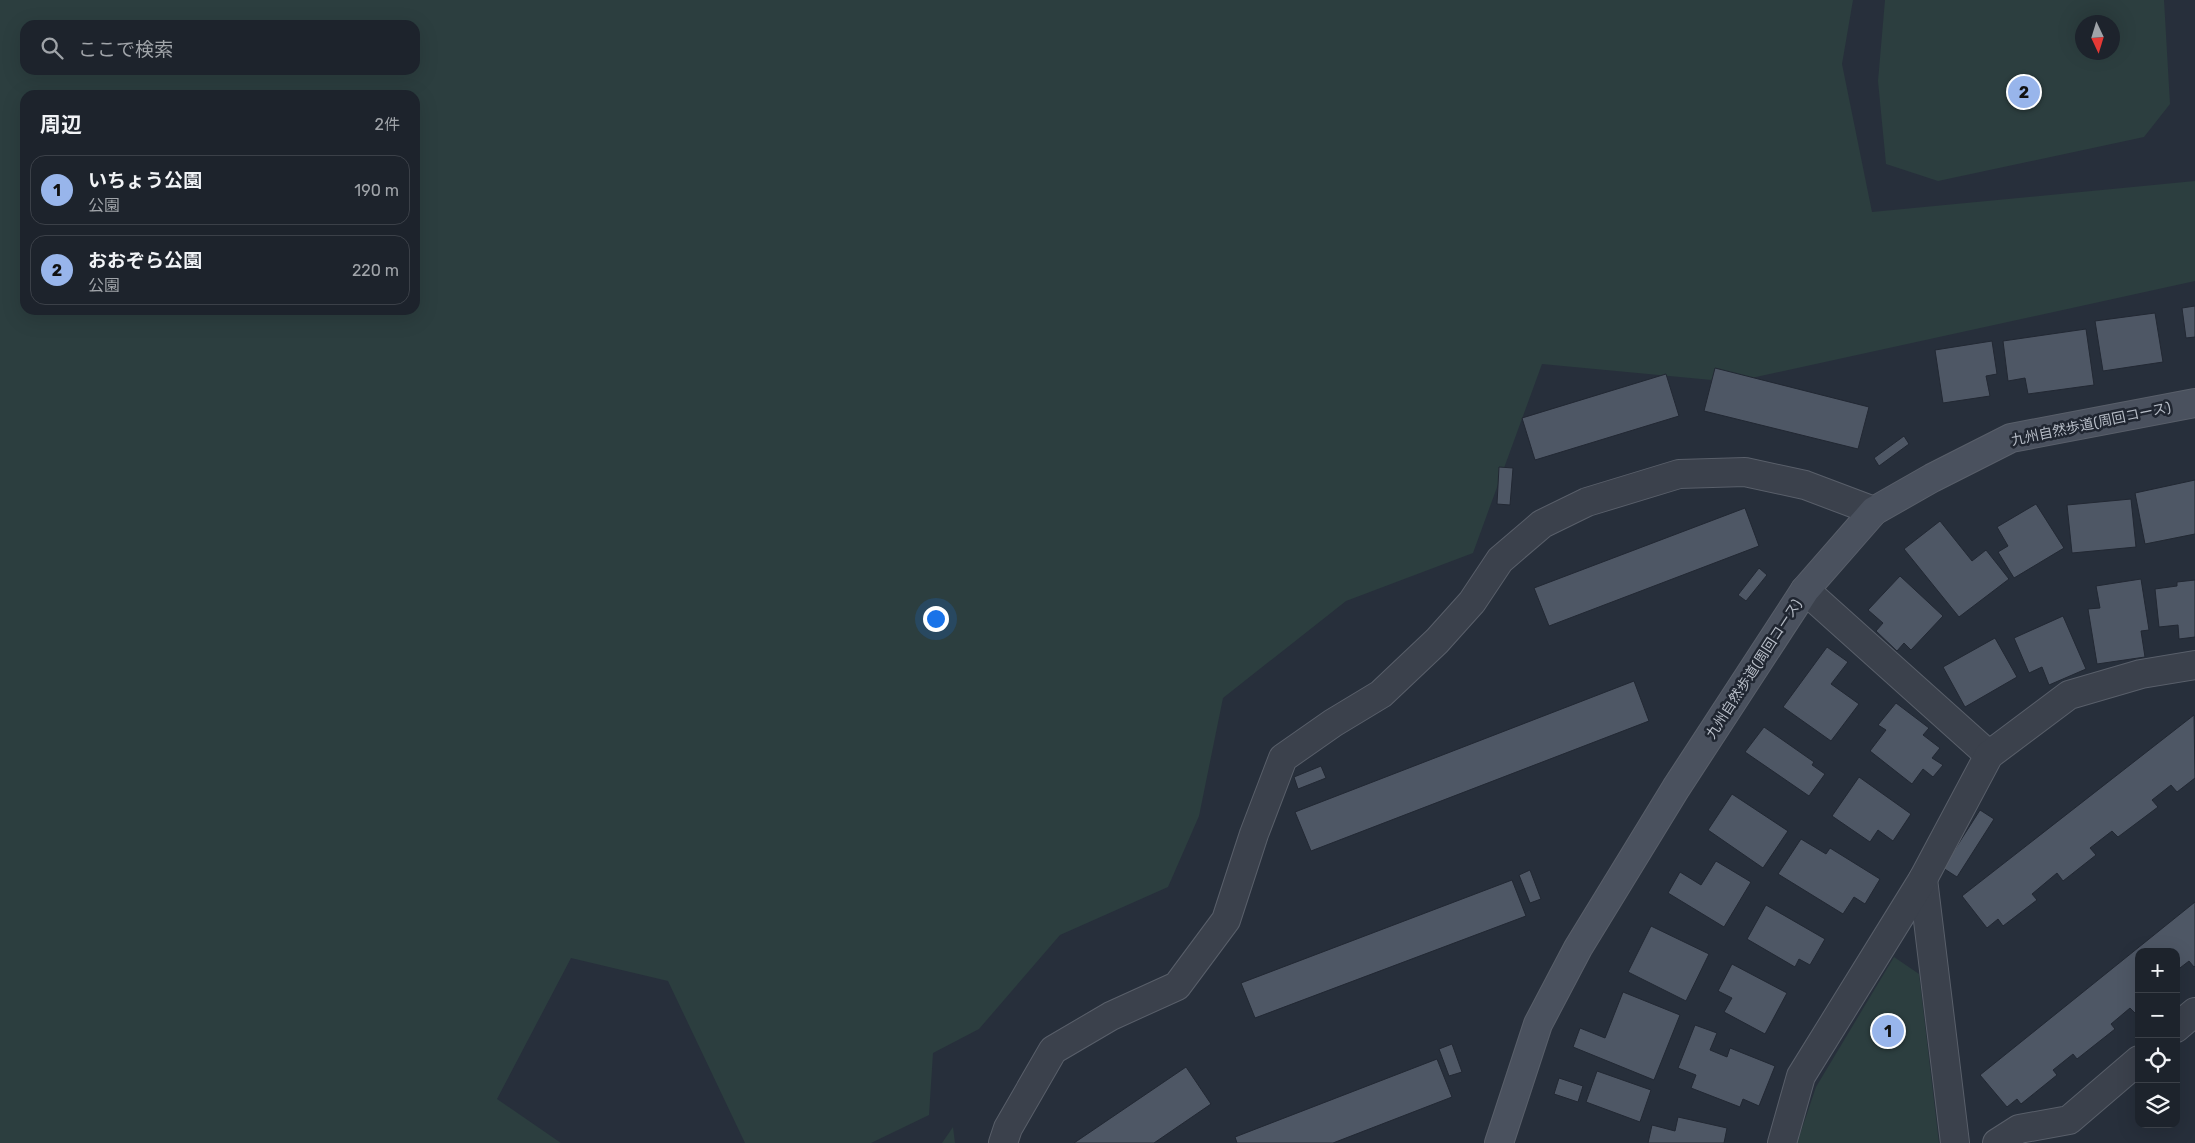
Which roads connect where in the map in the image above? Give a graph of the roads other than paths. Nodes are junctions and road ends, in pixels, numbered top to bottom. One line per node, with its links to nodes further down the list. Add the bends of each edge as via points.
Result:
1 (2195, 403): 2 (street, 九州自然歩道(周回コース), via 2012,438 1932,478)
2 (1874, 512): 3 (street, 九州自然歩道(周回コース)); 10 (street, via 1805,485 1745,472 1679,474 1587,502 1542,524 1500,560 1466,608 1436,642 1380,694 1283,758 1226,920 1177,986 1111,1016 1053,1050 1008,1128)
3 (1805, 590): 5 (street); 11 (street, 九州自然歩道(周回コース), via 1676,788 1578,948 1538,1024)
4 (2195, 666): 5 (street, via 2141,674 2069,695)
5 (1989, 755): 6 (street)
6 (1924, 879): 12 (street, via 1801,1076); 13 (street)
7 (2195, 1012): 8 (street)
8 (2180, 1025)
9 (2135, 1063): 14 (street, via 2069,1120 2019,1129)
10 (1003, 1143)
11 (1499, 1143)
12 (1782, 1143)
13 (1955, 1143)
14 (1997, 1143)

